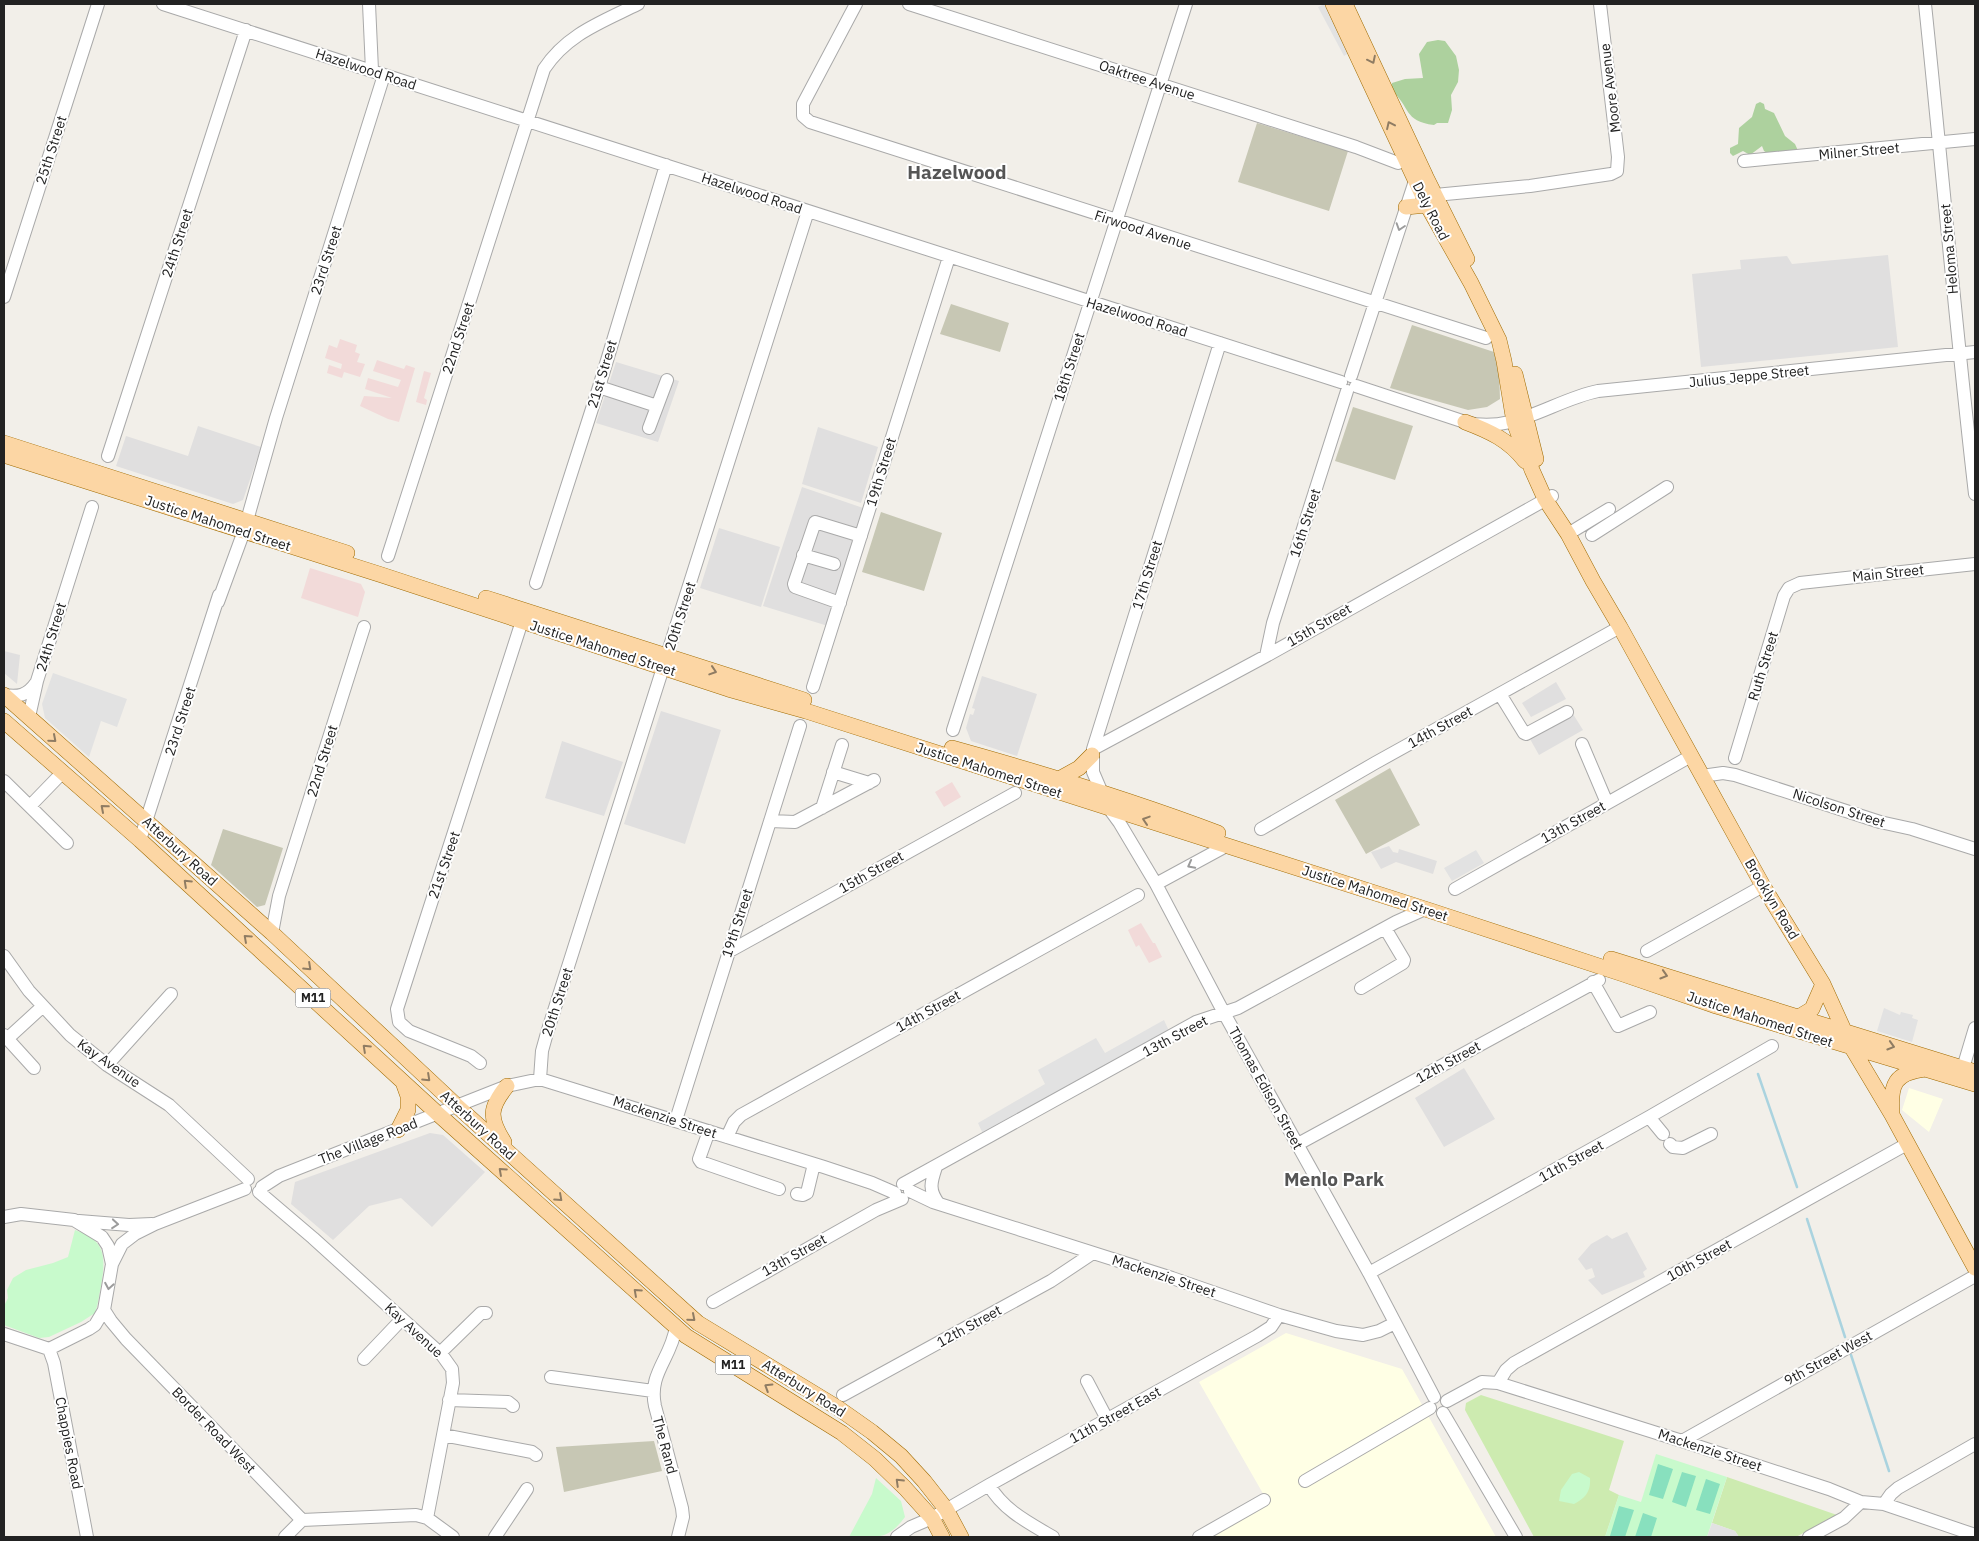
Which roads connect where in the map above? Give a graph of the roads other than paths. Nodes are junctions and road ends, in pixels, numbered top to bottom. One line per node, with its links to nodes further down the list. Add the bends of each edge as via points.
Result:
1 (98, 4): 29 (street, 25th Street)
2 (163, 4): 12 (street, Hazelwood Road)
3 (369, 4): 13 (street, 23rd Street)
4 (638, 4): 15 (street, 22nd Street, via 579,34 558,51 544,69)
5 (856, 4): 27 (street, Firwood Avenue, via 802,109 803,116 810,122)
6 (909, 4): 14 (street, Oaktree Avenue)
7 (1186, 4): 14 (street, 18th Street)
8 (1333, 4): 17 (main road, Dely Road, one-way to 8)
9 (1345, 4): 17 (main road, Dely Road, one-way to 17)
10 (1600, 4): 24 (street, Moore Avenue, via 1617,171)
11 (1925, 4): 18 (street, Heloma Street)
12 (246, 30): 13 (street, Hazelwood Road); 45 (street, 24th Street)
13 (378, 72): 15 (street, Hazelwood Road); 52 (street, 23rd Street)
14 (1160, 84): 19 (street, Oaktree Avenue); 27 (street, 18th Street)
15 (528, 121): 22 (street, Hazelwood Road); 57 (street, 22nd Street)
16 (1975, 139): 18 (street, Milner Street)
17 (1403, 140): 19 (street, via 1395,151); 20 (main road, Dely Road); 23 (main road, via 1417,170); 24 (main road, Dely Road)
18 (1940, 143): 21 (street, Milner Street); 35 (street, Heloma Street)
19 (1384, 157): 20 (street, Oaktree Avenue, via 1398,163)
20 (1405, 160): 23 (main road, Dely Road)
21 (1744, 161)
22 (666, 165): 26 (street, Hazelwood Road); 38 (street, 21st Street)
23 (1415, 181): 24 (main road, Dely Road); 25 (street, 16th Street)
24 (1431, 200): 25 (main road); 40 (main road, Dely Road, via 1505,336)
25 (1406, 207): 31 (street, 16th Street, one-way to 31)
26 (808, 211): 28 (street, Hazelwood Road); 67 (street, 20th Street)
27 (1115, 221): 30 (street, 18th Street); 31 (street, Firwood Avenue)
28 (949, 257): 30 (street, Hazelwood Road); 55 (street, 19th Street)
29 (4, 297)
30 (1090, 302): 33 (street, Hazelwood Road); 76 (street, 18th Street)
31 (1375, 303): 32 (street, Firwood Avenue); 37 (street, 16th Street)
32 (1486, 338)
33 (1220, 343): 37 (street, Hazelwood Road); 79 (street, 17th Street)
34 (1975, 352): 35 (street, Julius Jeppe Street)
35 (1958, 354): 40 (street, Julius Jeppe Street, via 1598,391); 48 (street, Heloma Street)
36 (667, 380): 39 (street)
37 (1349, 384): 41 (street, Hazelwood Road); 66 (street, 16th Street, via 1273,623)
38 (599, 387): 39 (street); 60 (street, 21st Street)
39 (657, 406): 42 (street)
40 (1520, 420): 41 (street, Hazelwood Road, via 1490,426); 46 (main road, Brooklyn Road); 49 (main road, Brooklyn Road)
41 (1464, 422): 46 (main road, via 1509,444)
42 (649, 428)
43 (4, 443): 52 (main road, Justice Mahomed Street)
44 (4, 455): 52 (main road, Justice Mahomed Street)
45 (108, 456)
46 (1532, 470): 49 (main road, Brooklyn Road)
47 (1667, 487): 51 (street)
48 (1975, 494)
49 (1548, 497): 53 (main road, Brooklyn Road); 66 (street, 15th Street)
50 (92, 507): 68 (street, 24th Street)
51 (1607, 515): 53 (street); 54 (street)
52 (242, 524): 63 (main road, Justice Mahomed Street); 67 (main road, Justice Mahomed Street); 94 (street, 23rd Street)
53 (1567, 533): 65 (main road, Brooklyn Road)
54 (1592, 535)
55 (861, 536): 56 (street, via 815,522); 62 (street, 19th Street)
56 (803, 555): 58 (street); 62 (street, via 795,587)
57 (388, 556)
58 (834, 564)
59 (1975, 564): 61 (street, Main Street)
60 (536, 583)
61 (1800, 583): 81 (street, Ruth Street, via 1789,588 1784,596)
62 (840, 603): 69 (street, 19th Street)
63 (522, 621): 67 (main road, Justice Mahomed Street); 124 (street, 21st Street, via 397,1009 399,1022 409,1031 471,1056)
64 (364, 627): 104 (street, 22nd Street)
65 (1620, 627): 70 (street, 14th Street); 80 (main road, Brooklyn Road)
66 (1266, 656): 79 (street, 15th Street)
67 (665, 662): 85 (main road, Justice Mahomed Street, one-way to 85); 91 (main road, Justice Mahomed Street); 129 (street, 20th Street, via 547,1034)
68 (37, 681): 71 (street, 24th Street, via 25,694); 73 (street, 24th Street)
69 (813, 687)
70 (1500, 694): 72 (street, via 1526,734); 95 (street, 14th Street)
71 (4, 695): 73 (main road, Atterbury Road / M11)
72 (1567, 712)
73 (29, 717): 94 (main road, Atterbury Road / M11, one-way to 94)
74 (4, 721): 82 (main road, Atterbury Road / M11)
75 (800, 726): 93 (street, 19th Street)
76 (954, 730)
77 (1582, 744): 89 (street)
78 (842, 745): 83 (street)
79 (1092, 752): 85 (main road, via 1078,768); 88 (street, 17th Street, via 1093,772)
80 (1691, 756): 84 (main road, Brooklyn Road); 89 (street, 13th Street)
81 (1735, 758)
82 (62, 772): 90 (street); 96 (main road, Atterbury Road / M11, one-way to 82)
83 (833, 772): 92 (street); 92 (street, via 872,782)
84 (1702, 776): 99 (street, Nicolson Street, via 1735,775 1880,822 1912,828); 101 (main road, Brooklyn Road)
85 (1059, 779): 88 (main road, Justice Mahomed Street)
86 (4, 781): 90 (street)
87 (1015, 793): 110 (street, 15th Street)
88 (1102, 793): 91 (street, 17th Street); 118 (main road, Justice Mahomed Street, one-way to 118, via 1236,840)
89 (1607, 803): 102 (street, 13th Street)
90 (30, 806): 97 (street)
91 (1108, 807): 98 (main road, Justice Mahomed Street, one-way to 91); 100 (street, Thomas Edison Street)
92 (822, 808): 93 (street, via 795,822)
93 (770, 821): 110 (street, 19th Street)
94 (148, 822): 96 (street, 23rd Street); 106 (main road, Atterbury Road / M11)
95 (1260, 829)
96 (140, 840): 130 (main road, Atterbury Road / M11, one-way to 96)
97 (67, 843)
98 (1226, 846): 100 (street, one-way to 100); 105 (main road, Justice Mahomed Street)
99 (1975, 848)
100 (1156, 884): 117 (street, Thomas Edison Street)
101 (1763, 886): 109 (street); 112 (main road, Brooklyn Road)
102 (1455, 888)
103 (1138, 895): 141 (street, 14th Street, via 741,1115)
104 (279, 896): 106 (street, 22nd Street, via 269,912); 108 (street, 22nd Street)
105 (1425, 909): 107 (street, 13th Street); 123 (main road, Justice Mahomed Street)
106 (250, 915): 108 (main road, Atterbury Road / M11)
107 (1390, 925): 113 (street, via 1403,963); 117 (street, 13th Street)
108 (272, 934): 133 (main road, Atterbury Road / M11, one-way to 133)
109 (1646, 951)
110 (728, 952): 137 (street, 19th Street)
111 (4, 956): 115 (street, Kay Avenue)
112 (1823, 984): 118 (main road, via 1812,1009); 120 (main road, Brooklyn Road)
113 (1361, 988)
114 (171, 994): 125 (street)
115 (42, 1007): 121 (street); 125 (street, Kay Avenue)
116 (1650, 1012): 142 (street, 12th Street, via 1618,1026 1596,981)
117 (1224, 1013): 142 (street, Thomas Edison Street); 146 (street, 13th Street, via 1196,1022)
118 (1797, 1018): 120 (main road, Justice Mahomed Street)
119 (1975, 1028): 128 (street)
120 (1845, 1032): 123 (main road, Brooklyn Road); 128 (main road, Justice Mahomed Street, one-way to 128)
121 (6, 1037): 126 (street)
122 (1772, 1046): 136 (street, 11th Street)
123 (1852, 1048): 127 (main road, Justice Mahomed Street); 135 (main road, Brooklyn Road)
124 (480, 1063)
125 (107, 1065): 148 (street, Kay Avenue, via 169,1105)
126 (34, 1068)
127 (1925, 1069): 131 (main road, Justice Mahomed Street); 135 (main road, via 1908,1073 1893,1086 1890,1095)
128 (1969, 1070)
129 (540, 1079): 132 (street, Mackenzie Street); 137 (street, Mackenzie Street)
130 (402, 1081): 134 (main road, Atterbury Road / M11); 138 (main road, via 409,1104)
131 (1975, 1084)
132 (508, 1086): 133 (street, Mackenzie Street); 145 (main road, via 495,1103 492,1116 494,1126)
133 (457, 1106): 134 (street, The Village Road); 145 (main road, Atterbury Road / M11)
134 (438, 1114): 138 (street, The Village Road); 170 (main road, Atterbury Road / M11, one-way to 134)
135 (1892, 1115): 143 (main road, Brooklyn Road)
136 (1649, 1117): 140 (street, via 1673,1148 1683,1148); 162 (street, 11th Street)
137 (676, 1120): 139 (street, Mackenzie Street)
138 (398, 1130): 148 (street, The Village Road)
139 (708, 1131): 141 (street, Mackenzie Street); 149 (street, via 699,1159 701,1162)
140 (1711, 1134)
141 (728, 1137): 144 (street, Mackenzie Street)
142 (1298, 1144): 162 (street, Thomas Edison Street)
143 (1907, 1144): 161 (main road, Brooklyn Road); 181 (street, 10th Street, via 1514,1363)
144 (814, 1164): 147 (street, Mackenzie Street); 151 (street, via 807,1193)
145 (522, 1165): 200 (main road, Atterbury Road / M11, one-way to 200, via 698,1323 872,1432 901,1456)
146 (933, 1169): 150 (street, 13th Street); 152 (street, via 930,1188)
147 (874, 1184): 150 (street, Mackenzie Street); 154 (street)
148 (254, 1185): 158 (street); 168 (street, Kay Avenue)
149 (779, 1189)
150 (902, 1192): 152 (street, Mackenzie Street); 154 (street, 13th Street)
151 (796, 1194)
152 (936, 1203): 159 (street, Mackenzie Street)
153 (4, 1209): 155 (street)
154 (873, 1211): 164 (street, 13th Street)
155 (21, 1214): 156 (street); 157 (street)
156 (4, 1217)
157 (74, 1220): 158 (street, one-way to 158); 160 (street, via 102,1237 108,1246)
158 (155, 1224): 160 (street, via 127,1239)
159 (1093, 1253): 167 (street, Mackenzie Street); 183 (street, 12th Street, via 1051,1281)
160 (112, 1264): 165 (street, one-way to 165)
161 (1975, 1268)
162 (1369, 1273): 169 (street, Thomas Edison Street)
163 (1975, 1276): 191 (street, 9th Street West)
164 (713, 1302)
165 (104, 1310): 171 (street); 173 (street, Border Road West)
166 (486, 1312): 176 (street, via 481,1313)
167 (1279, 1315): 169 (street, Mackenzie Street, via 1357,1336 1374,1333); 189 (street, 11th Street East, via 1257,1336)
168 (402, 1319): 176 (street, Kay Avenue); 178 (street)
169 (1395, 1323): 186 (street, Thomas Edison Street)
170 (676, 1328): 174 (main road, Atterbury Road / M11); 177 (street, The Rand)
171 (89, 1329): 173 (street, Border Road West, via 106,1329); 175 (street)
172 (4, 1334): 175 (street)
173 (126, 1339): 203 (street, Border Road West)
174 (693, 1341): 177 (street); 202 (main road, Atterbury Road / M11, one-way to 174, via 875,1459 842,1433)
175 (49, 1349): 205 (street, Chappies Road)
176 (440, 1353): 184 (street, Kay Avenue, via 452,1369)
177 (668, 1354): 182 (street, The Rand)
178 (364, 1359)
179 (551, 1377): 182 (street)
180 (1088, 1381): 189 (street)
181 (1498, 1383): 185 (street, Mackenzie Street, via 1482,1382); 191 (street, Mackenzie Street)
182 (653, 1391): 209 (street, The Rand, via 682,1508)
183 (843, 1396)
184 (449, 1400): 187 (street, via 508,1402); 190 (street, Kay Avenue)
185 (1447, 1401): 186 (street, via 1440,1396); 188 (street, via 1447,1410)
186 (1432, 1403): 188 (street, via 1434,1413); 194 (street)
187 (513, 1406)
188 (1443, 1413): 215 (street)
189 (1107, 1419): 195 (street, 11th Street East)
190 (443, 1435): 193 (street); 201 (street, Kay Avenue)
191 (1682, 1440): 198 (street, Mackenzie Street)
192 (1975, 1444): 199 (street, via 1898,1488)
193 (536, 1455)
194 (1306, 1481)
195 (989, 1484): 200 (street, 11th Street East); 213 (street, via 1010,1510)
196 (527, 1489): 208 (street)
197 (1264, 1500): 214 (street)
198 (1861, 1502): 199 (street, Mackenzie Street); 216 (street, via 1850,1514)
199 (1884, 1504): 204 (street, Mackenzie Street)
200 (946, 1509): 202 (street, 11th Street East); 212 (main road, Atterbury Road / M11)
201 (427, 1518): 203 (street, via 399,1515); 207 (street)
202 (932, 1518): 210 (street, 11th Street East); 211 (main road, Atterbury Road / M11)
203 (302, 1520): 206 (street)
204 (1975, 1535)
205 (87, 1537)
206 (285, 1537)
207 (453, 1537)
208 (495, 1537)
209 (678, 1537)
210 (897, 1537)
211 (942, 1537)
212 (961, 1537)
213 (1053, 1537)
214 (1199, 1537)
215 (1516, 1537)
216 (1809, 1537)

